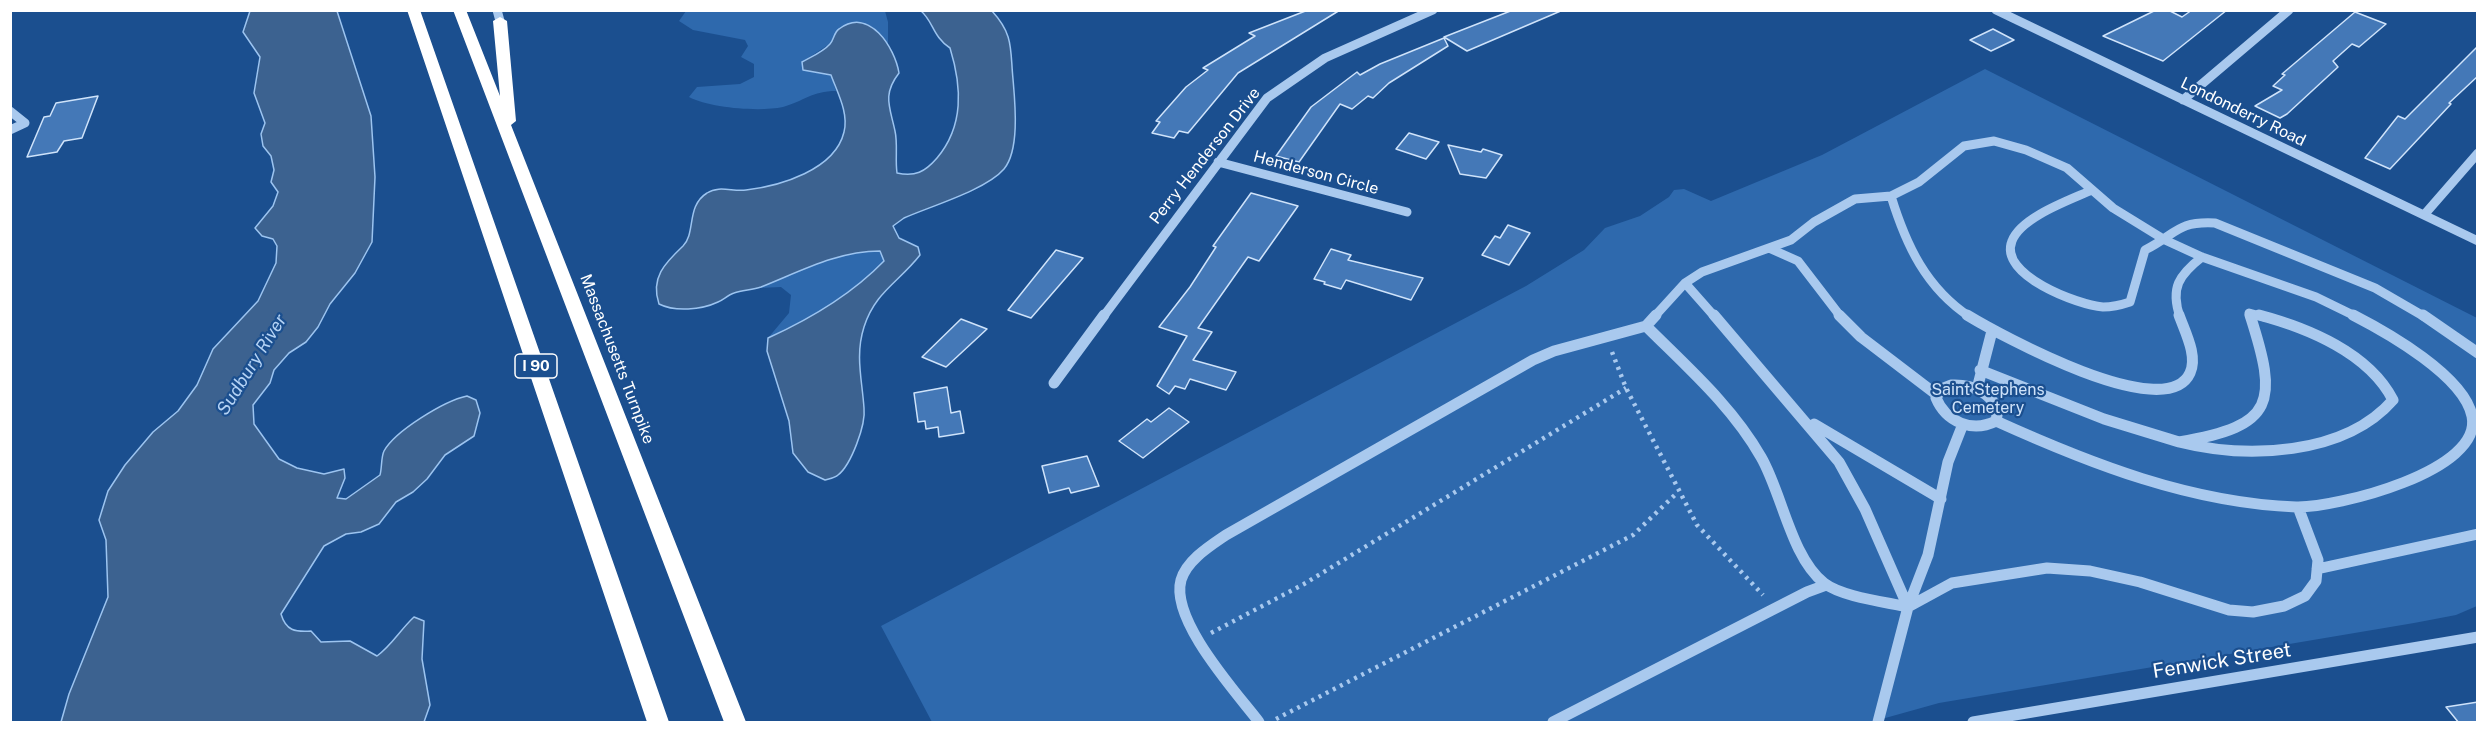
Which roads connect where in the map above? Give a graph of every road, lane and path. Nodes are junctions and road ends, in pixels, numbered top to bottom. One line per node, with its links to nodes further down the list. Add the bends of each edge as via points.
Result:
1 (413, 10): 45 (highway, I 90)
2 (459, 10): 10 (highway, Massachusetts Turnpike)
3 (1434, 10): 12 (street, Perry Henderson Drive, via 1333,54 1286,81 1267,98)
4 (1996, 10): 7 (street, Londonderry Road)
5 (2289, 10): 7 (street)
6 (499, 14): 10 (highway)
7 (2183, 100): 16 (street, Londonderry Road)
8 (10, 111): 9 (street, via 25,123)
9 (10, 130)
10 (511, 144): 46 (highway, Massachusetts Turnpike)
11 (2478, 153): 16 (street)
12 (1218, 162): 15 (street, Henderson Circle); 27 (street, Perry Henderson Drive)
13 (2092, 190): 14 (street, via 2067,168 1994,141 1964,146 1919,182); 17 (street); 17 (street, via 2029,223 2012,240 2009,254 2013,264 2029,278 2062,295 2096,306 2114,307 2130,302 2145,250)
14 (1891, 196): 19 (street, via 1855,199); 23 (street, via 1905,239 1931,282 1966,314)
15 (1407, 212)
16 (2424, 215): 18 (street, Londonderry Road)
17 (2165, 240): 20 (street); 25 (street, via 2181,226 2215,223 2375,288 2441,326)
18 (2478, 241)
19 (1771, 249): 21 (street, via 1702,272); 30 (street, via 1798,261 1861,337)
20 (2202, 257): 23 (street, via 2182,273 2175,286 2180,321 2192,352 2192,367 2185,381 2171,388 2141,389 2116,384); 37 (street, via 2316,297 2389,333 2451,381 2466,399 2473,418 2471,436 2455,453 2427,472 2362,496)
21 (1685, 283): 22 (street); 31 (street, via 1716,314 1757,369)
22 (1646, 326): 24 (street); 40 (street, via 1702,381 1744,431 1780,493 1798,545)
23 (1992, 331): 26 (street)
24 (1607, 337): 28 (path); 44 (street, via 1533,360 1204,551 1181,581 1180,593 1183,609)
25 (2478, 353)
26 (1980, 370): 29 (street); 34 (street, via 2113,424)
27 (1054, 383)
28 (1626, 388): 35 (path); 44 (path, via 1304,584)
29 (1977, 389): 30 (street, via 1951,385 1941,388); 32 (street, via 1996,404)
30 (1937, 396): 33 (street, via 1942,411)
31 (1807, 419): 36 (street); 41 (street, via 1849,478)
32 (1996, 421): 33 (street, via 1979,427); 37 (street, via 2056,448 2175,488 2211,497)
33 (1963, 424): 36 (street, via 1948,462)
34 (2178, 442): 34 (street, via 2236,429 2253,417 2261,404 2267,390 2265,368 2249,313 2273,318 2335,346 2374,372 2390,389 2393,400 2384,412 2360,427 2296,448 2230,451)
35 (1678, 492): 42 (path, via 1697,525); 48 (path, via 1633,535)
36 (1941, 499): 41 (street, via 1928,555)
37 (2298, 507): 39 (street, via 2318,560)
38 (2478, 534): 39 (street)
39 (2317, 569): 41 (street, via 2316,581 2305,596 2284,606 2253,612 2229,610 2090,571 2047,568 1952,583)
40 (1826, 585): 41 (street); 42 (street)
41 (1908, 607): 50 (street)
42 (1776, 609): 49 (street)
43 (2478, 637): 51 (street, Fenwick Street)
44 (1200, 640): 47 (street)
45 (658, 723)
46 (735, 723)
47 (1259, 723)
48 (1270, 723)
49 (1553, 723)
50 (1878, 723)
51 (1973, 723)

